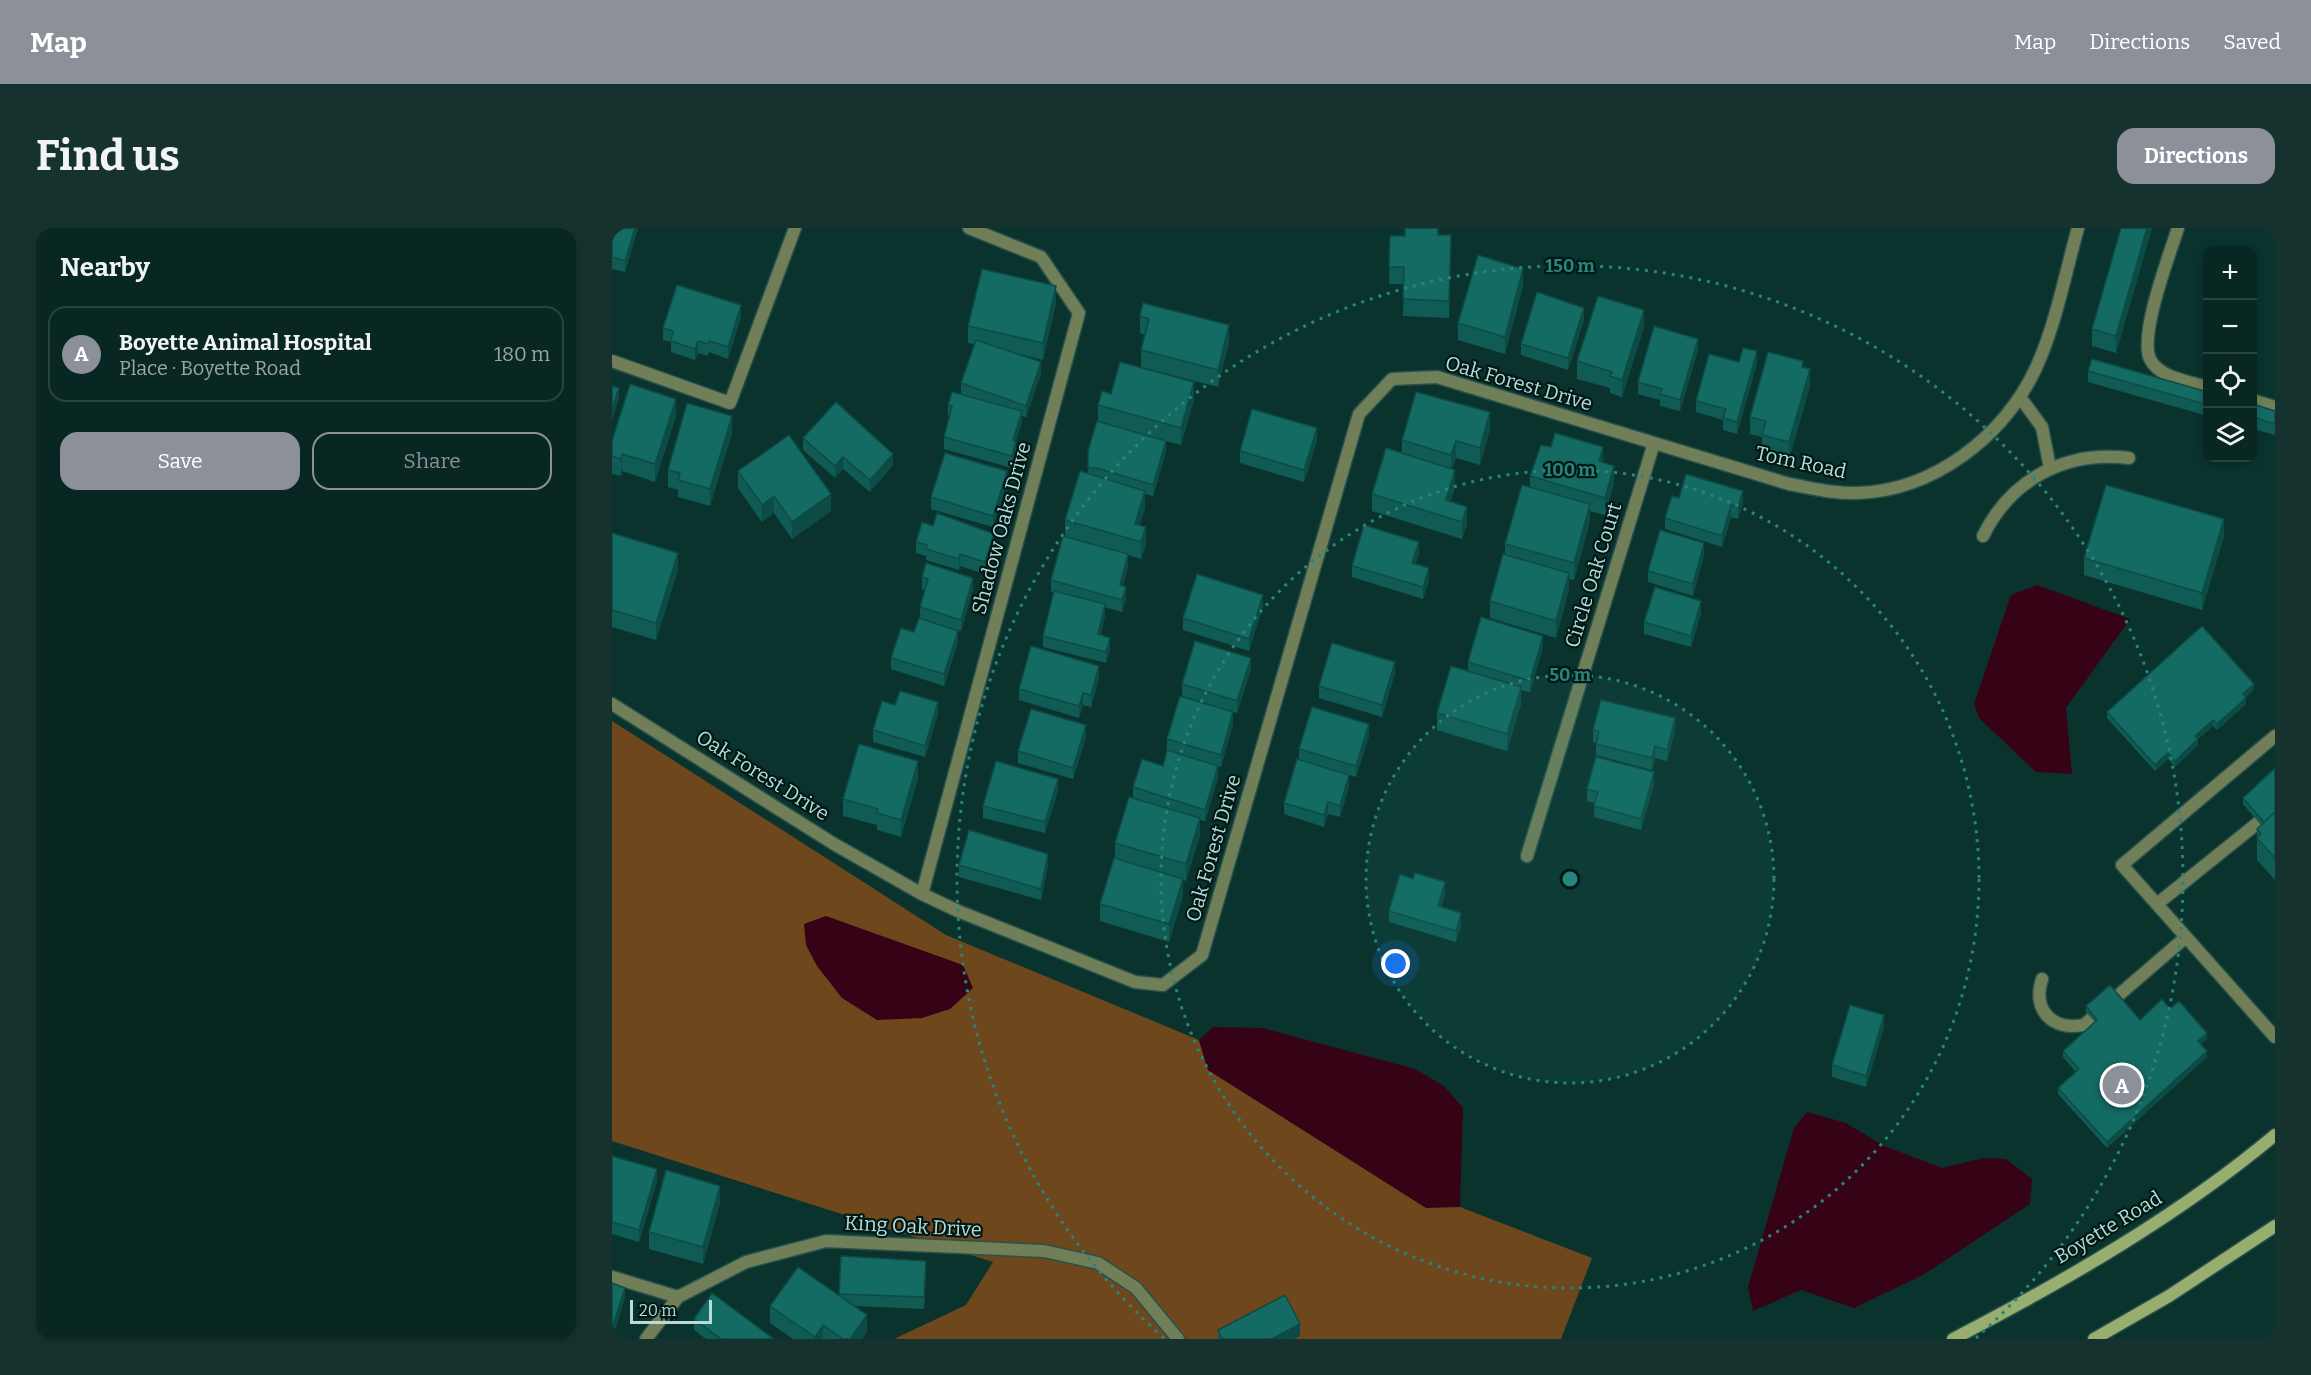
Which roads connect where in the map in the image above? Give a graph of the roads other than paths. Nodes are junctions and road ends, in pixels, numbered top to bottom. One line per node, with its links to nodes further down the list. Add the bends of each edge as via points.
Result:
1 (795, 228): 5 (street, via 730,403)
2 (969, 228): 18 (street, Shadow Oaks Drive, via 1041,257 1079,313)
3 (2078, 228): 7 (street, Tom Road, via 2042,351)
4 (2178, 228): 6 (street, via 2146,339 2151,361 2170,377)
5 (612, 361)
6 (2203, 386)
7 (2020, 397): 10 (street, Tom Road, via 1983,440 1947,466 1913,482 1877,491 1841,493 1789,484); 12 (street, via 2042,428)
8 (2257, 401): 9 (street)
9 (2275, 407)
10 (1654, 443): 17 (street, Circle Oak Court); 18 (street, Oak Forest Drive, via 1437,377 1392,379 1359,414 1202,955 1163,985 1135,982)
11 (2129, 458): 12 (street, via 2078,458)
12 (2050, 468): 13 (street, via 2028,481 2003,505)
13 (1983, 536)
14 (612, 704): 18 (street, Oak Forest Drive, via 834,844)
15 (2275, 736): 19 (street, via 2122,865)
16 (2275, 809): 19 (street)
17 (1527, 856)
18 (922, 894)
19 (2157, 904): 20 (street)
20 (2186, 937): 21 (street, via 2084,1025 2062,1024 2045,1014 2038,998); 22 (street)
21 (2042, 979)
22 (2275, 1037)
23 (2275, 1135): 29 (main road, Boyette Road, via 2144,1231)
24 (2275, 1226): 30 (main road, via 2169,1296)
25 (612, 1277): 26 (street)
26 (678, 1297): 27 (street, King Oak Drive); 28 (street, King Oak Drive, via 746,1262 826,1241 1044,1251 1098,1263 1136,1288)
27 (646, 1339)
28 (1178, 1339)
29 (1953, 1339)
30 (2094, 1339)

